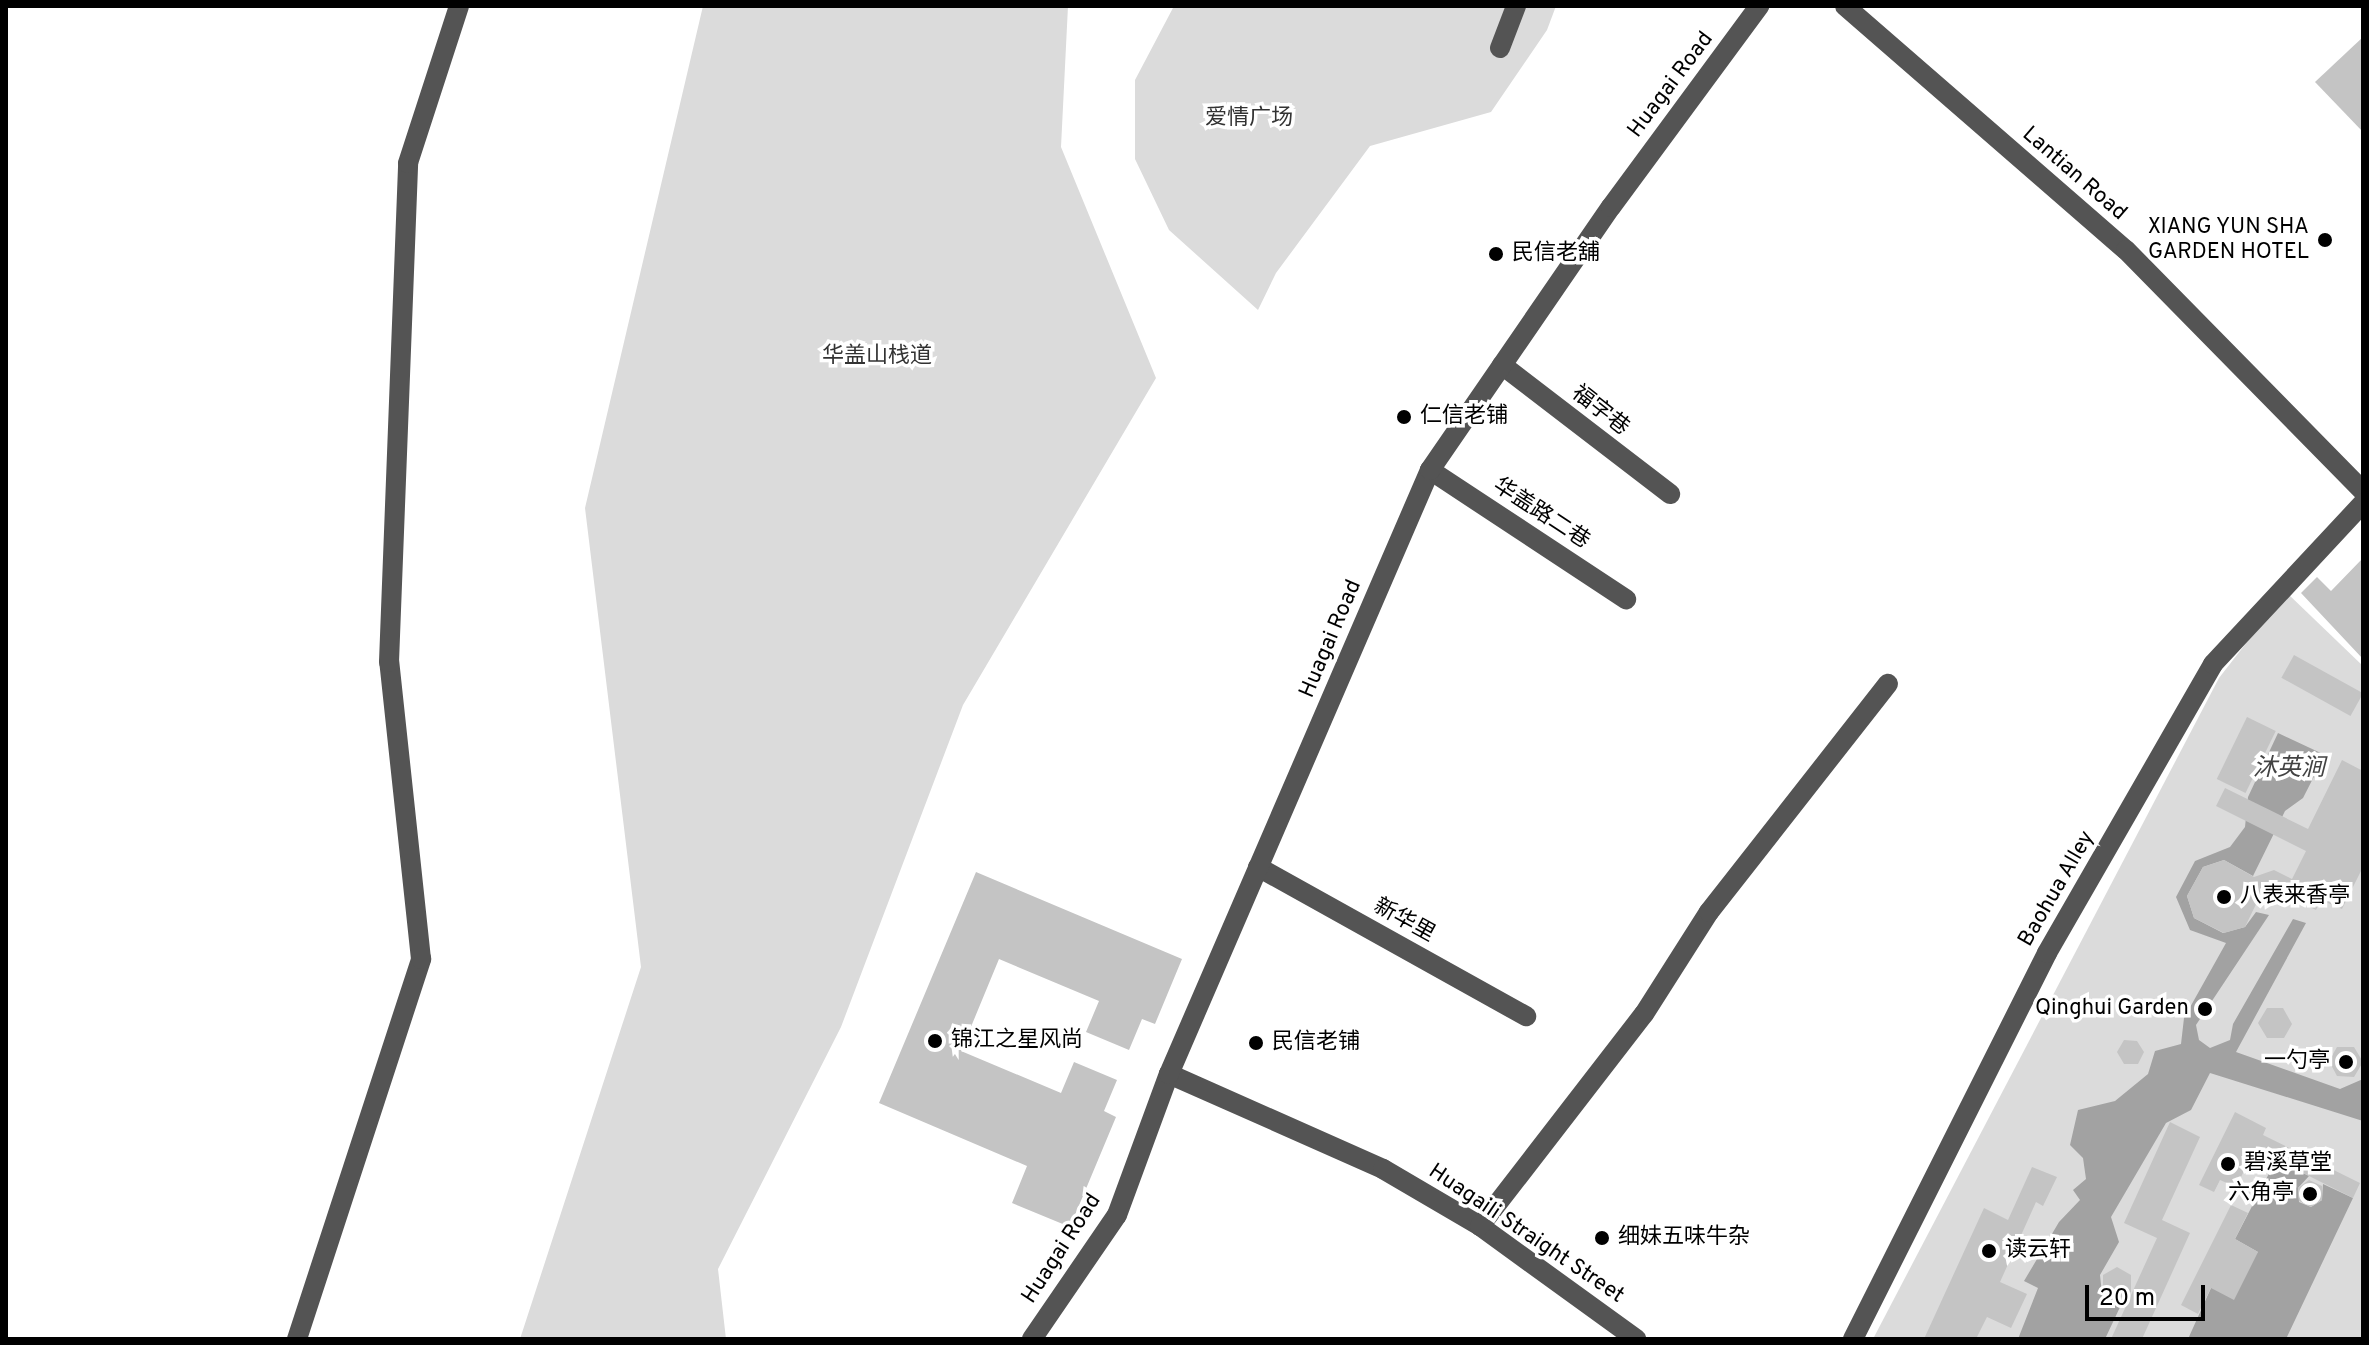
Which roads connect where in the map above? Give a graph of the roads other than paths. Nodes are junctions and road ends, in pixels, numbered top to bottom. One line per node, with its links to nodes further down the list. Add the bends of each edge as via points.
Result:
1 (459, 6): 17 (street, via 408,163 389,662 421,959)
2 (1516, 6): 5 (street)
3 (1759, 6): 6 (street, Huagai Road)
4 (1845, 6): 8 (street, Lantian Road, via 2126,250)
5 (1500, 48)
6 (1502, 365): 7 (street, Huagai Road); 9 (street, 福字巷)
7 (1430, 470): 11 (street, 华盖路二巷); 13 (street, Huagai Road)
8 (2363, 491)
9 (1670, 494)
10 (2363, 503): 20 (street, Baohua Alley, via 2213,664 2047,953)
11 (1626, 599)
12 (1888, 684): 16 (street, via 1709,912 1644,1014)
13 (1258, 867): 14 (street, 新华里); 15 (street, Huagai Road)
14 (1526, 1016)
15 (1169, 1074): 16 (street, Huagaili Straight Street, via 1383,1169); 18 (street, Huagai Road, via 1117,1215)
16 (1480, 1226): 19 (street, Huagaili Straight Street)
17 (297, 1339)
18 (1032, 1339)
19 (1636, 1339)
20 (1853, 1339)

